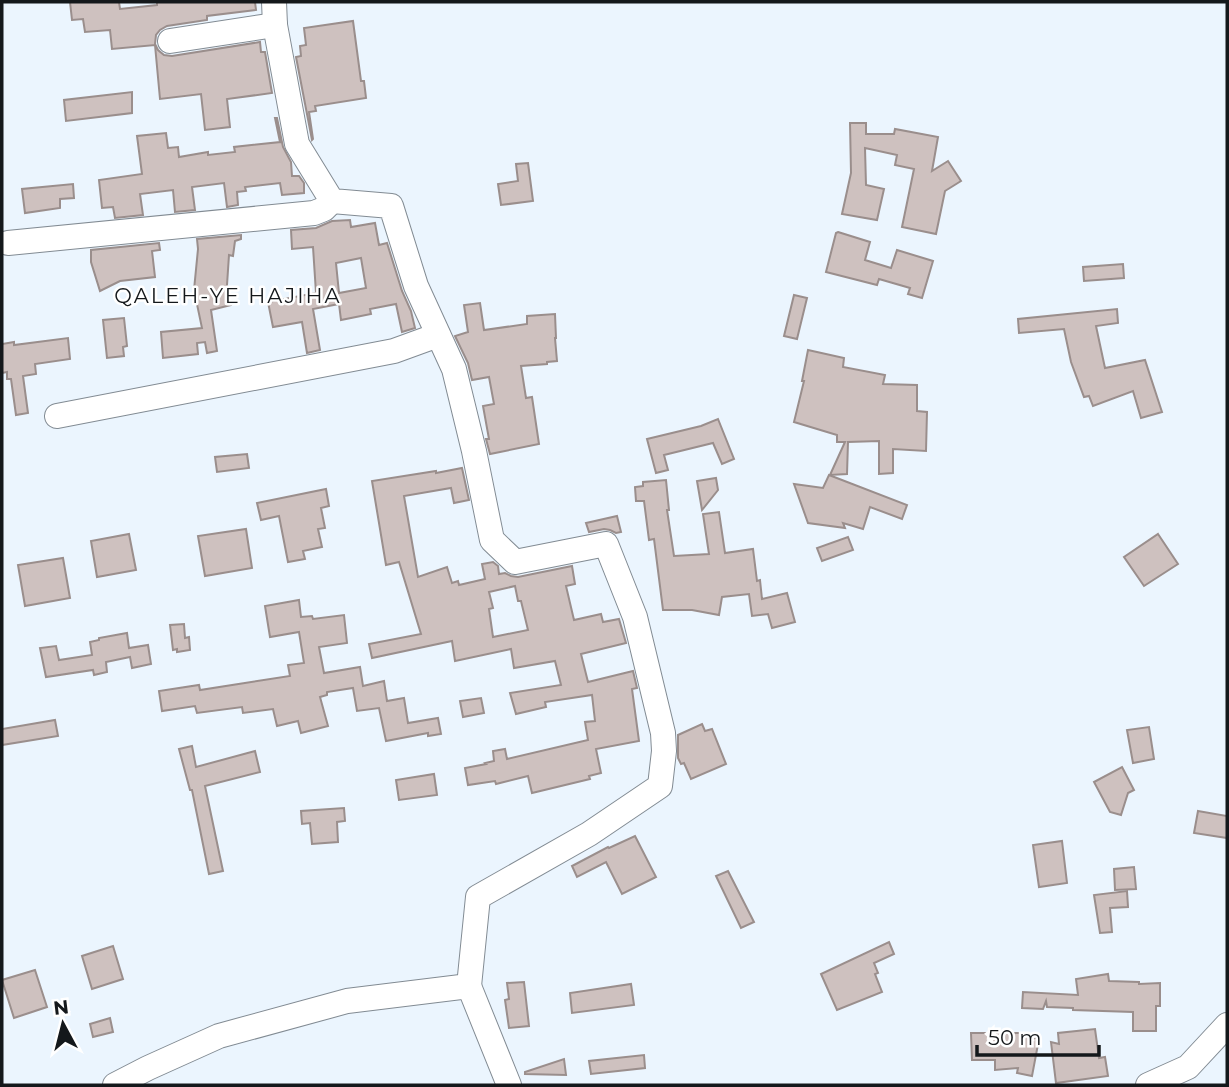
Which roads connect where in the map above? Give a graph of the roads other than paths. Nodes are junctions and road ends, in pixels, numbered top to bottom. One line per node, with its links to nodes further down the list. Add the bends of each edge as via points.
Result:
1 (275, 13): 2 (street); 3 (street, via 297,144)
2 (170, 41)
3 (332, 201): 4 (street, via 314,213); 5 (street, via 391,206 416,286)
4 (8, 243)
5 (438, 335): 6 (street, via 394,351); 7 (street, via 454,369 492,540 515,562 606,544 635,617 664,751 660,786 589,834 478,897)
6 (57, 416)
7 (469, 986): 9 (street, via 347,1001 219,1036); 10 (street)
8 (1227, 1025): 11 (street, via 1188,1067)
9 (115, 1085)
10 (509, 1085)
11 (1148, 1085)

